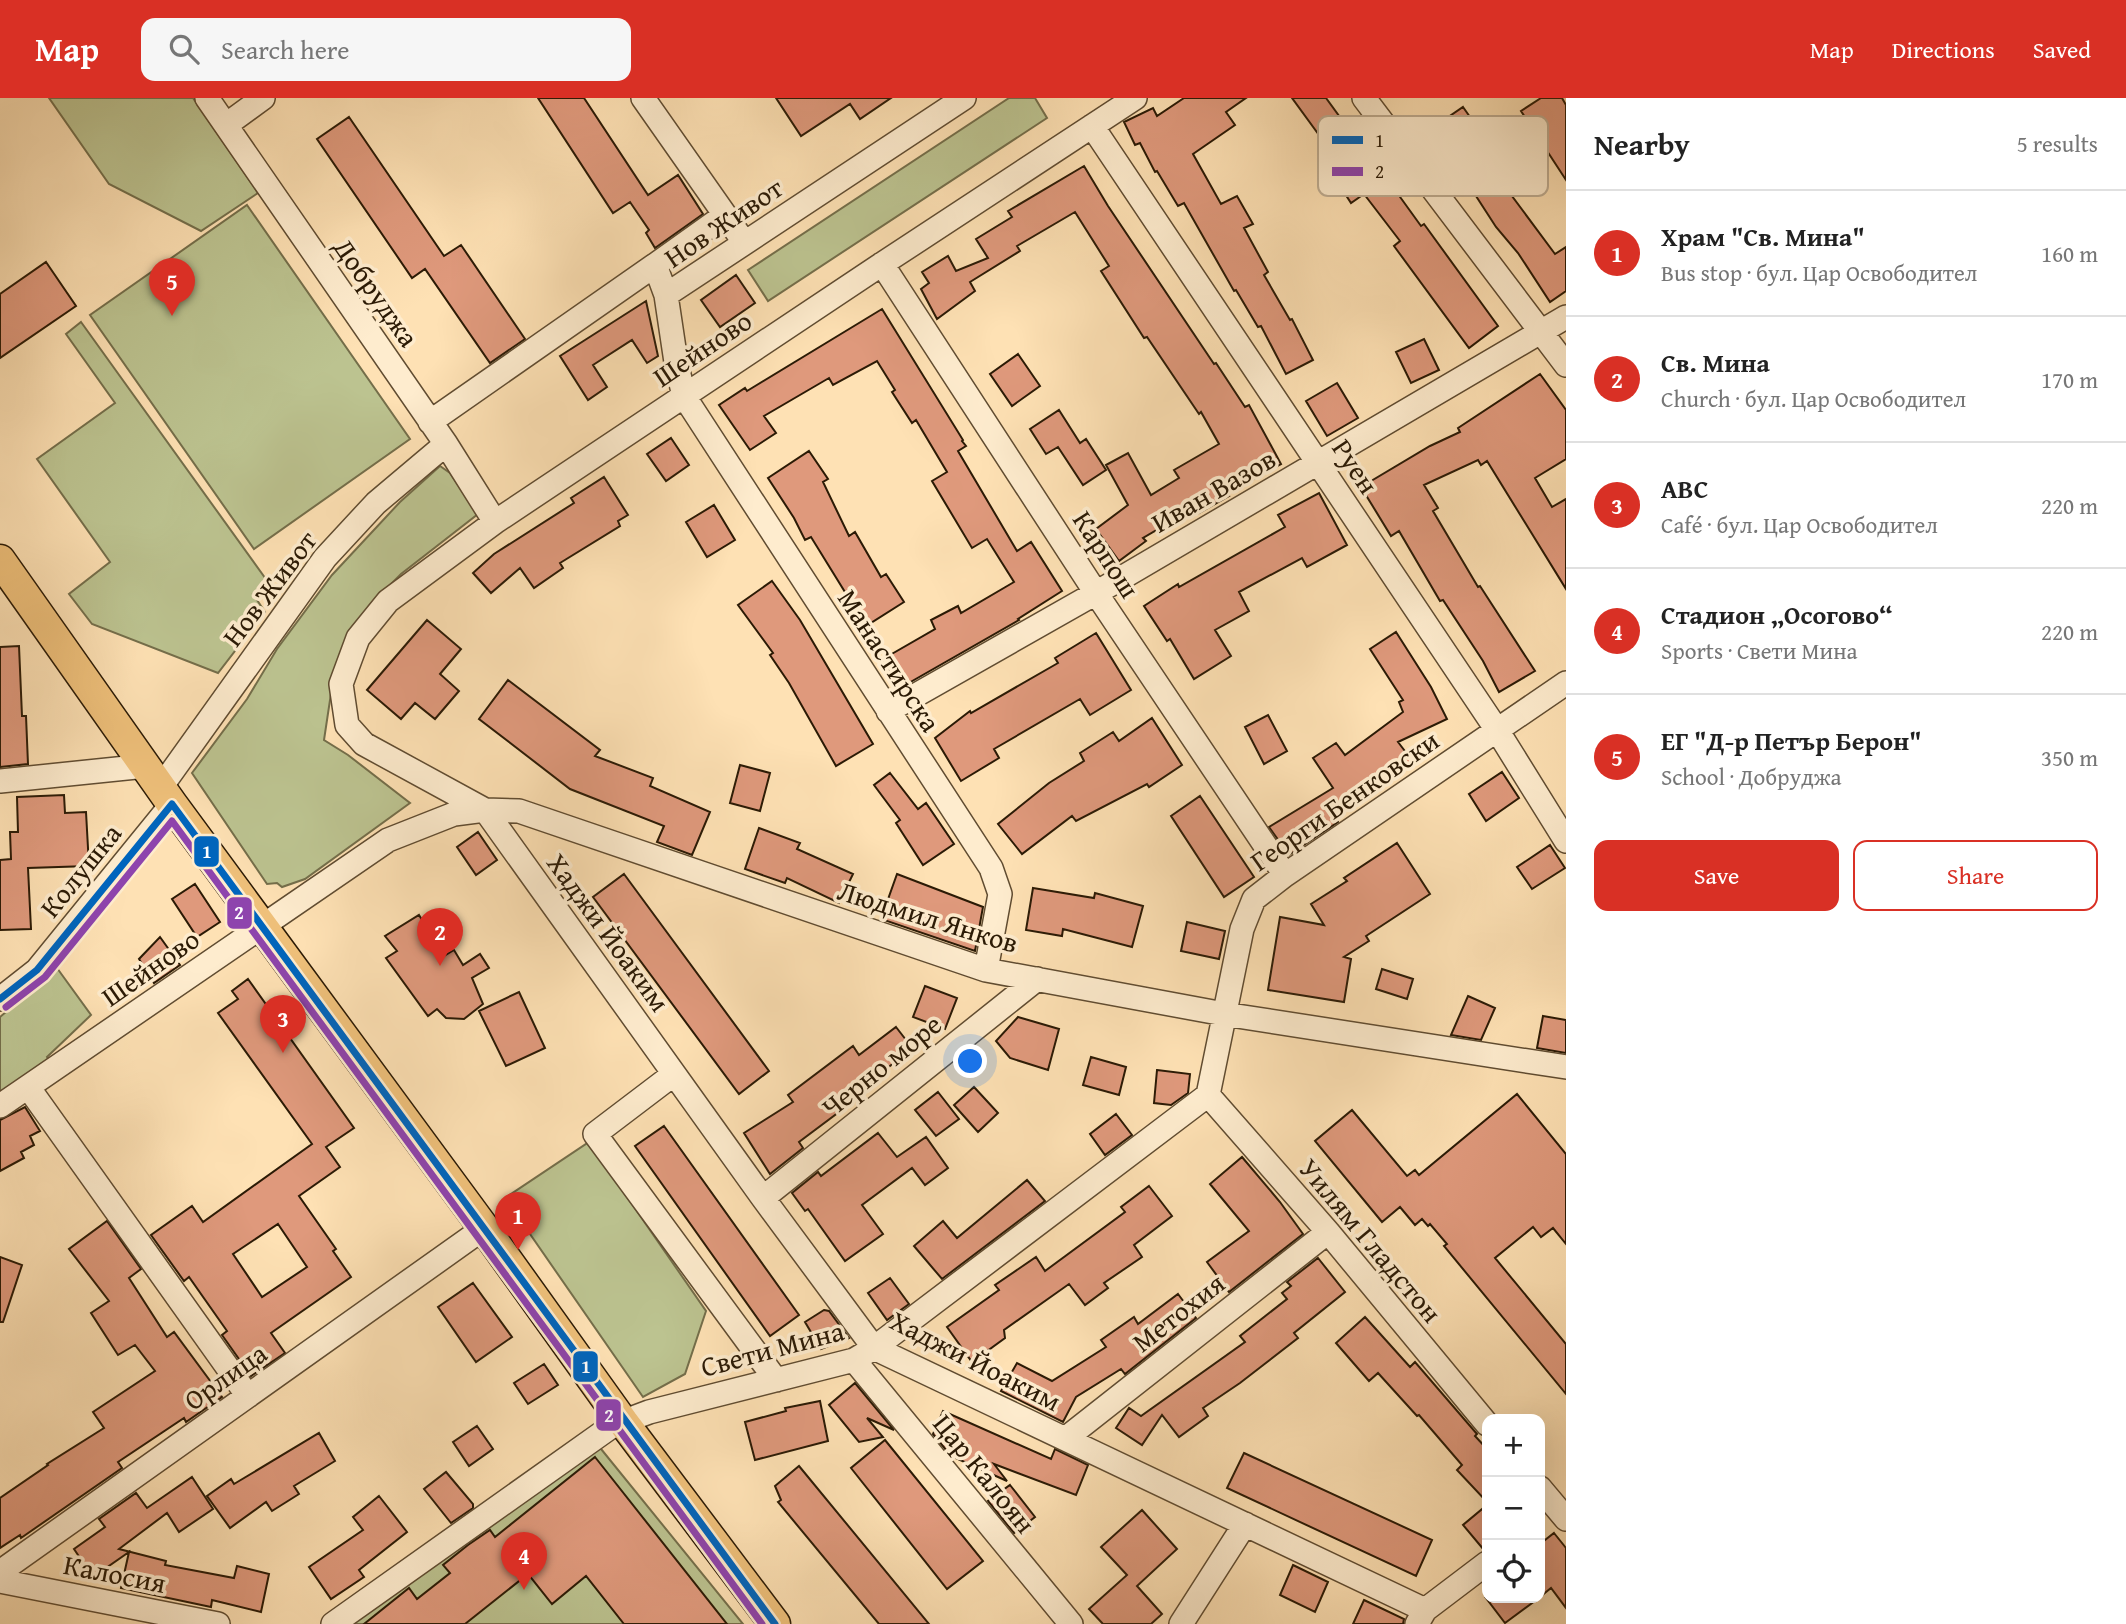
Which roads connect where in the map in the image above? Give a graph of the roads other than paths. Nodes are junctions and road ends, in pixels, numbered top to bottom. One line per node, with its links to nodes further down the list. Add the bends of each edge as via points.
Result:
1 (207, 98): 8 (street, Добруджа)
2 (263, 98): 8 (street)
3 (643, 98): 11 (street)
4 (964, 98): 12 (street, Нов Живот)
5 (1135, 98): 9 (street, Шейново)
6 (1364, 98): 7 (street)
7 (1378, 116)
8 (226, 125): 20 (street, Добруджа)
9 (1092, 126): 13 (street, Шейново); 22 (street, Руен)
10 (1439, 196): 17 (street)
11 (725, 215): 12 (street); 14 (street)
12 (744, 243): 15 (street, Нов Живот)
13 (882, 264): 19 (street, Шейново); 25 (street, Карпош)
14 (655, 265): 15 (street, Нов Живот); 20 (street, Нов Живот)
15 (666, 295): 19 (street, Манастирска)
16 (1566, 317): 17 (street, Иван Вазов)
17 (1542, 332): 18 (street); 22 (street, Иван Вазов)
18 (1566, 365)
19 (684, 396): 23 (street, Шейново); 28 (street, Манастирска)
20 (430, 422): 21 (street, Добруджа)
21 (446, 444): 23 (street, Добруджа); 31 (street, Нов Живот, via 376,503 325,558)
22 (1318, 463): 25 (street, Иван Вазов); 29 (street, Руен)
23 (495, 522): 27 (street, Шейново, via 388,601 358,638)
24 (3, 567): 31 (main road)
25 (1096, 593): 28 (street, Иван Вазов); 34 (street, Карпош)
26 (1566, 683): 29 (street, Георги Бенковски)
27 (341, 684): 32 (street, Людмил Янков, via 347,725 363,744)
28 (888, 711): 36 (street, Манастирска, via 991,868 1000,894)
29 (1497, 730): 33 (street, Руен); 34 (street, Георги Бенковски)
30 (0, 780): 31 (street)
31 (159, 786): 35 (main road); 38 (street, Колушка, via 37,970)
32 (485, 810): 35 (street, Шейново, via 454,814 388,840); 36 (street, Людмил Янков, via 519,811); 41 (street, Хаджи Йоаким)
33 (1566, 841)
34 (1284, 875): 39 (street, Георги Бенковски, via 1254,900 1242,929)
35 (262, 925): 42 (street, Шейново); 46 (main road)
36 (986, 970): 37 (street, Людмил Янков)
37 (1037, 979): 39 (street, Людмил Янков); 45 (street, Черно море)
38 (0, 999)
39 (1224, 1014): 40 (street, Людмил Янков); 43 (street)
40 (1566, 1067)
41 (674, 1074): 45 (street, Хаджи Йоаким); 50 (street, via 595,1134)
42 (28, 1087): 44 (street, Шейново); 51 (street)
43 (1208, 1096): 47 (street, Уилям Гладстон); 48 (street, Свети Мина)
44 (0, 1106)
45 (763, 1198): 48 (street, Хаджи Йоаким)
46 (484, 1228): 51 (street, Орлица); 53 (main road)
47 (1328, 1232): 52 (street, Уилям Гладстон); 54 (street, Метохия)
48 (874, 1348): 49 (street, Свети Мина); 54 (street, Хаджи Йоаким)
49 (854, 1360): 50 (street, Свети Мина); 65 (street, Цар Калоян)
50 (776, 1380): 53 (street, Свети Мина)
51 (248, 1396): 59 (street, Орлица)
52 (1482, 1418)
53 (617, 1424): 63 (street, Свети Мина); 64 (main road)
54 (1065, 1438): 57 (street, Хаджи Йоаким)
55 (1545, 1498): 56 (street)
56 (1555, 1517)
57 (1245, 1524): 61 (street, Хаджи Йоаким); 66 (street)
58 (1482, 1567): 61 (street, Хаджи Йоаким)
59 (0, 1572)
60 (0, 1581): 62 (street, Калосия)
61 (1424, 1619)
62 (218, 1624)
63 (333, 1624)
64 (775, 1624)
65 (1071, 1624)
66 (1181, 1624)

